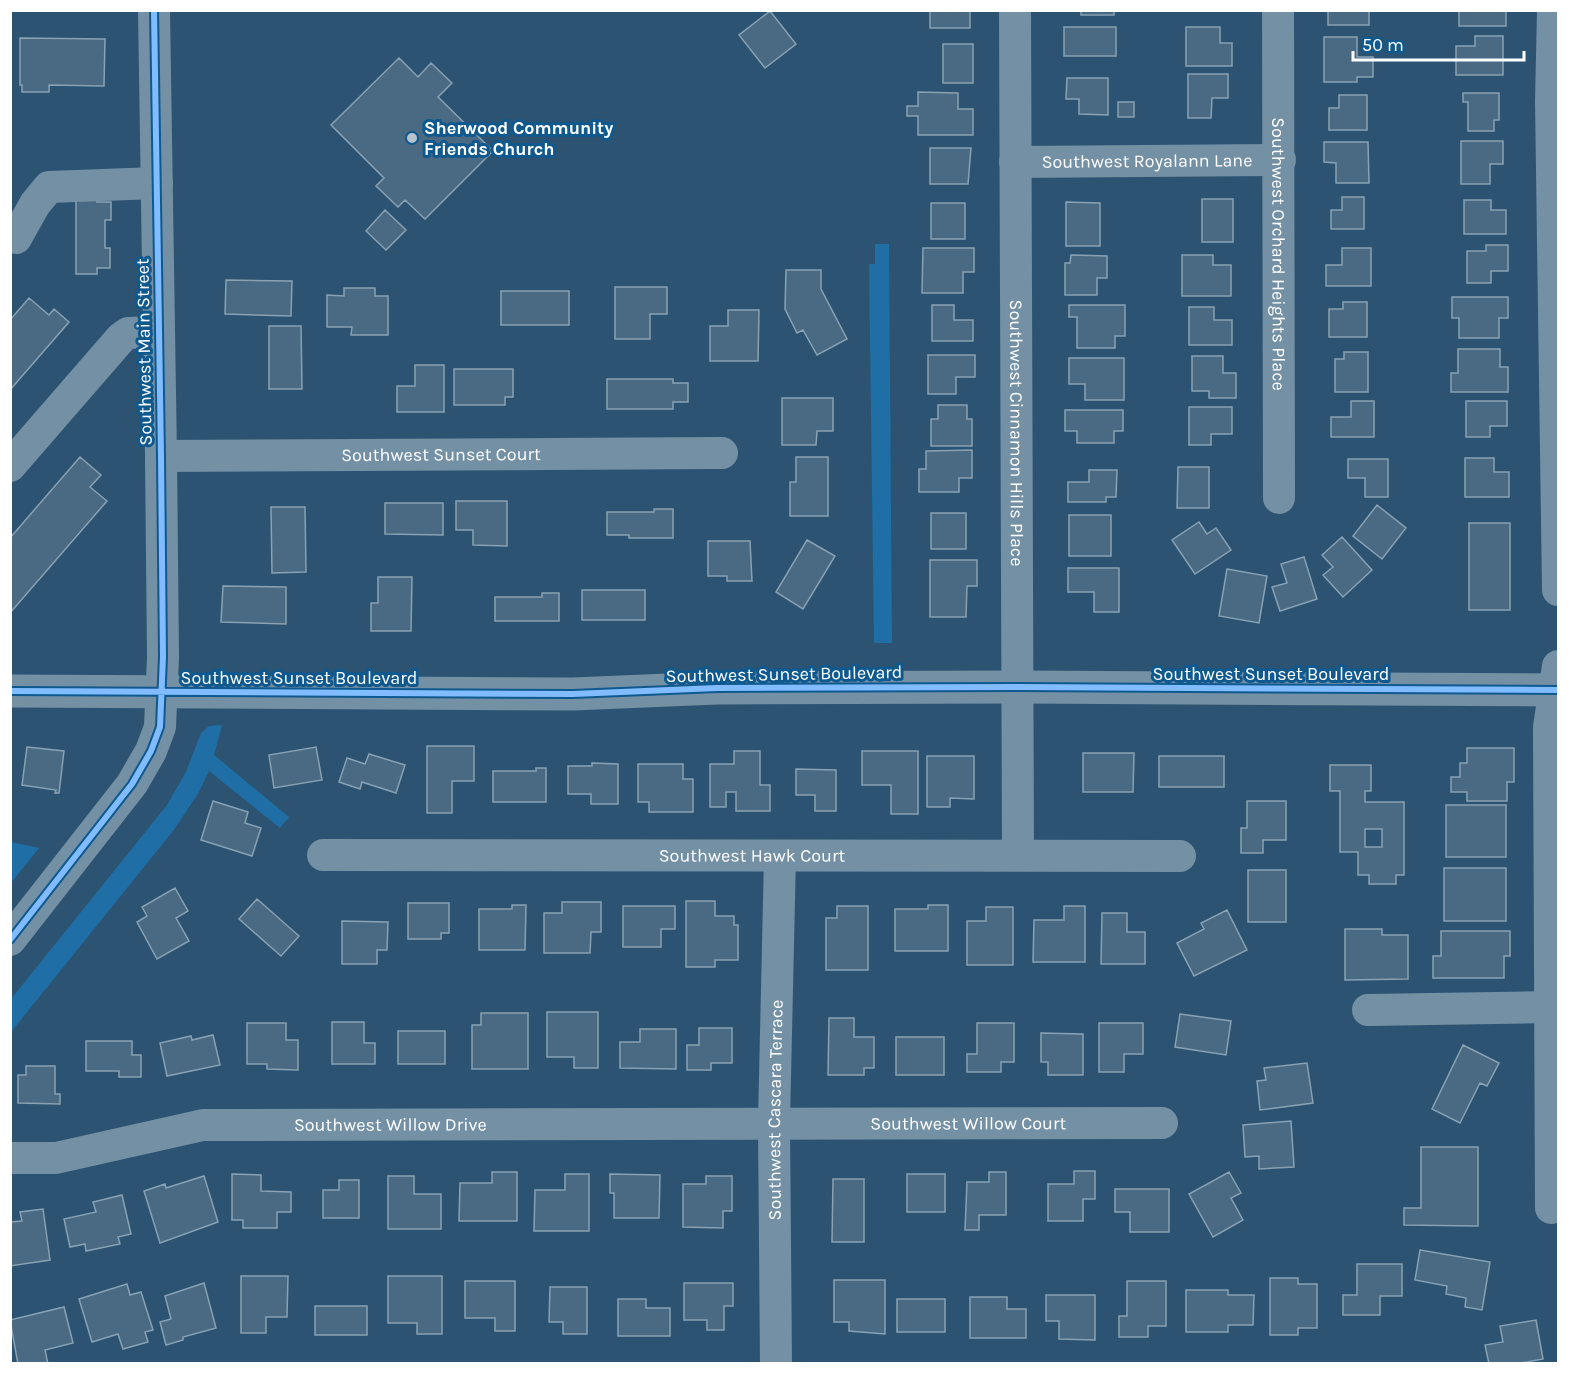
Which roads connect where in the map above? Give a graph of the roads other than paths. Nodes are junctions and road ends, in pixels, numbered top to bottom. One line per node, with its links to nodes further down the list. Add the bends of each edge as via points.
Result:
1 (154, 10): 7 (street, Southwest Main Street)
2 (1015, 10): 6 (street, Southwest Cinnamon Hills Place)
3 (1278, 10): 5 (street, Southwest Orchard Heights Place)
4 (1553, 10): 14 (street)
5 (1280, 160): 6 (street, Southwest Royalann Lane); 13 (street, Southwest Orchard Heights Place)
6 (1015, 162): 16 (street, Southwest Cinnamon Hills Place)
7 (157, 183): 8 (street, via 49,187); 9 (street, Southwest Main Street)
8 (16, 238)
9 (159, 332): 11 (street, Southwest Main Street); 12 (street, via 128,333 121,338)
10 (722, 453): 11 (street, Southwest Sunset Court)
11 (161, 456): 18 (street, Southwest Main Street)
12 (10, 466)
13 (1279, 498)
14 (1558, 590)
15 (1557, 682): 16 (main road, Southwest Sunset Boulevard); 24 (street, via 1549,727)
16 (1019, 687): 18 (main road, Southwest Sunset Boulevard, via 717,688 573,694); 20 (street, Southwest Cinnamon Hills Place)
17 (10, 691): 18 (main road, Southwest Sunset Boulevard)
18 (162, 692): 23 (street, Southwest Main Street, via 157,737 132,784)
19 (323, 855): 21 (street, Southwest Hawk Court)
20 (1018, 855): 21 (street, Southwest Hawk Court); 22 (street, Southwest Hawk Court)
21 (780, 856): 26 (street, Southwest Cascara Terrace)
22 (1180, 856)
23 (10, 940)
24 (1553, 997): 25 (street); 29 (street)
25 (1368, 1010)
26 (774, 1122): 27 (street, Southwest Willow Court); 28 (street, Southwest Willow Drive, via 203,1125 56,1158); 30 (street, Southwest Cascara Terrace)
27 (1162, 1123)
28 (10, 1158)
29 (1551, 1208)
30 (776, 1364)

